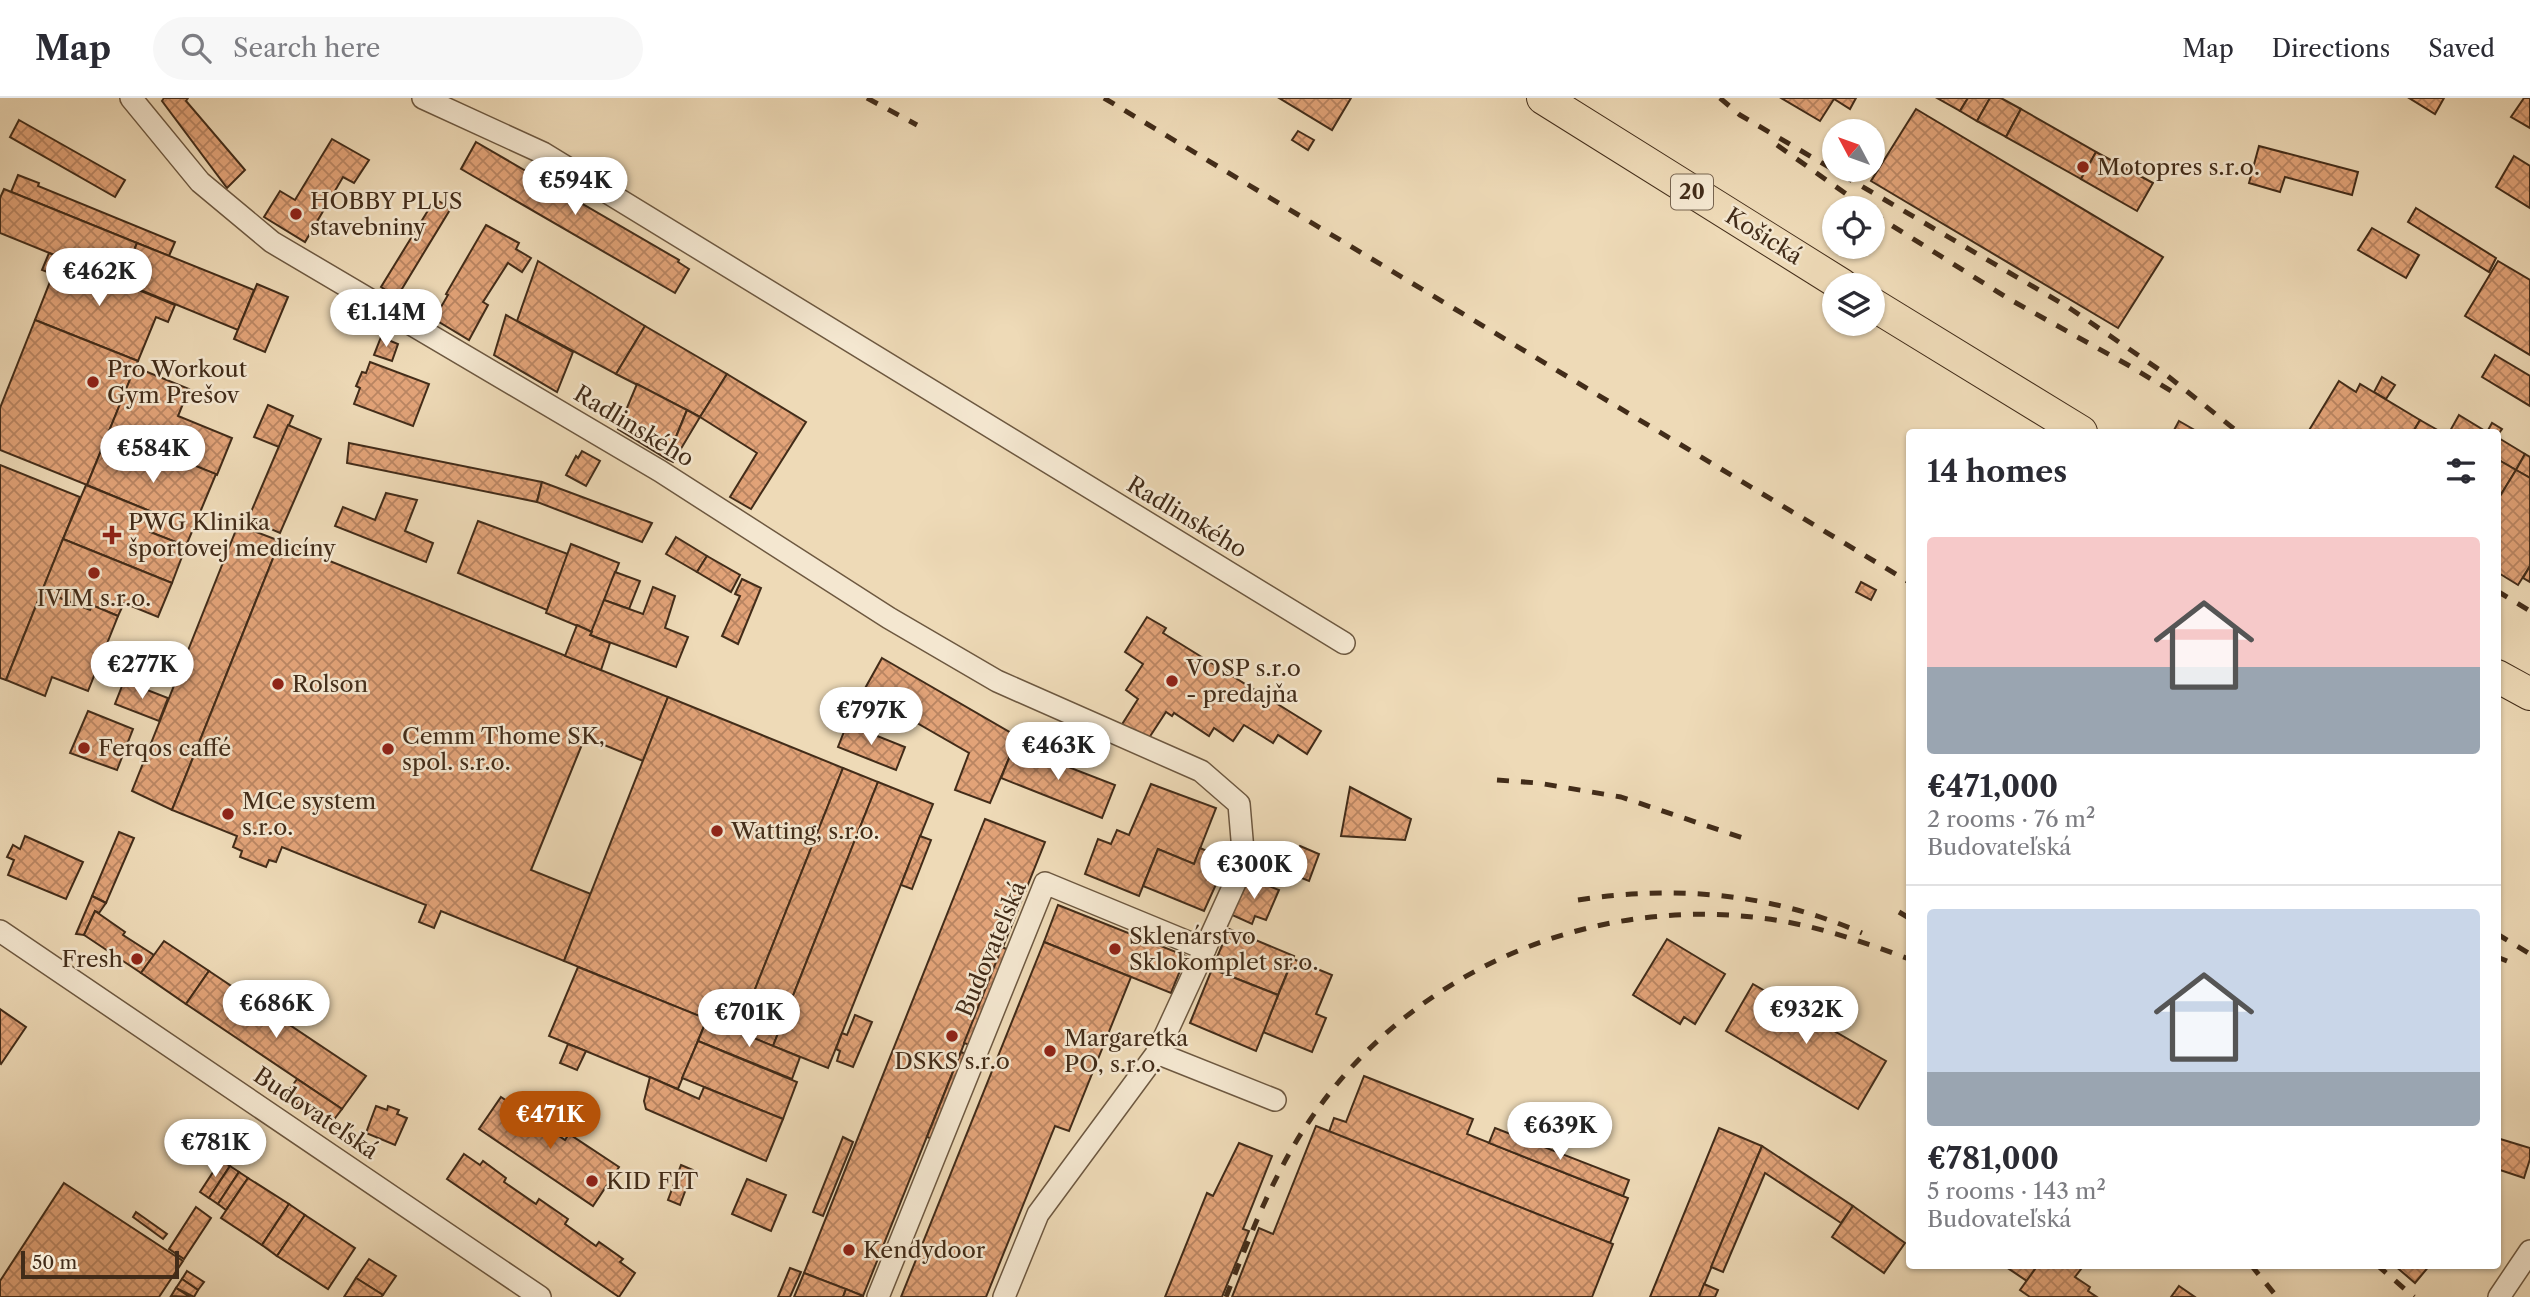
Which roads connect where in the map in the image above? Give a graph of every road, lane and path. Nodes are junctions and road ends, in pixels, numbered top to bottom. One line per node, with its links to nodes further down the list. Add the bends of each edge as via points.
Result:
1 (131, 98): 11 (street, Radlinského, via 200,181 272,242 660,471 985,674 1201,771 1239,804 1244,863)
2 (423, 98): 7 (street, Radlinského, via 543,153)
3 (1543, 98): 4 (main road, Košická / 20)
4 (1823, 273)
5 (1885, 312): 6 (main road)
6 (2076, 429)
7 (1345, 643)
8 (2501, 678): 9 (main road)
9 (2530, 694)
10 (0, 931): 15 (street, Budovateľská)
11 (1205, 949): 12 (street); 16 (street, Budovateľská, via 1045,883)
12 (1157, 1053): 13 (street); 17 (street, via 1038,1214)
13 (1275, 1100)
14 (2530, 1251): 18 (street)
15 (534, 1295)
16 (878, 1297)
17 (1004, 1297)
18 (2499, 1297)

